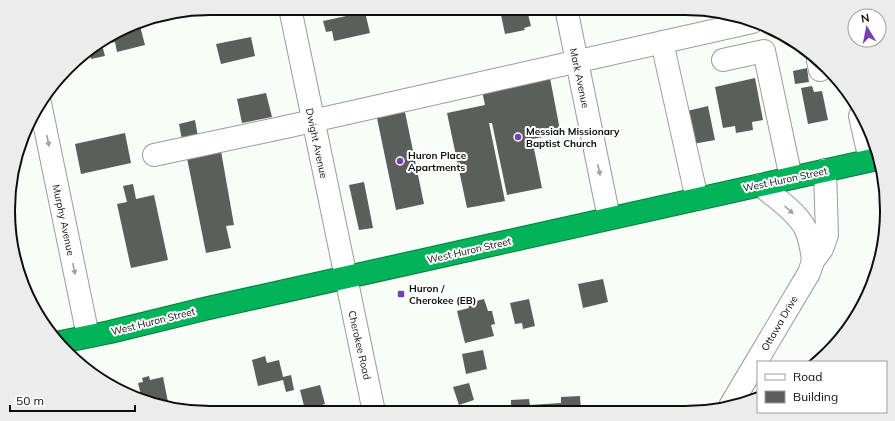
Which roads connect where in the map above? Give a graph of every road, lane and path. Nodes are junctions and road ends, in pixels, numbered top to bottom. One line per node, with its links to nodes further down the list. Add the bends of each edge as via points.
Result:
1 (291, 15): 8 (street, Dwight Avenue)
2 (567, 15): 6 (street, Mark Avenue)
3 (743, 24): 4 (street)
4 (662, 42): 6 (street); 15 (street)
5 (723, 60): 13 (street, via 764,51)
6 (577, 62): 8 (street); 16 (street, Mark Avenue, one-way to 16)
7 (42, 112): 19 (street, Murphy Avenue, one-way to 19)
8 (313, 120): 10 (street); 18 (street, Dwight Avenue)
9 (868, 144): 11 (street)
10 (154, 155)
11 (873, 160): 12 (highway, West Huron Street)
12 (825, 170): 13 (highway, West Huron Street); 17 (street, Ottawa Drive, via 827,235)
13 (791, 178): 14 (highway, West Huron Street)
14 (760, 185): 15 (highway, West Huron Street); 17 (street, one-way to 17, via 800,219 807,231)
15 (697, 199): 16 (highway, West Huron Street)
16 (609, 218): 18 (highway, West Huron Street)
17 (814, 261): 21 (street, Ottawa Drive)
18 (346, 277): 19 (highway, West Huron Street); 22 (street, Cherokee Road)
19 (88, 336): 20 (highway, West Huron Street)
20 (66, 341)
21 (734, 399)
22 (373, 406)

